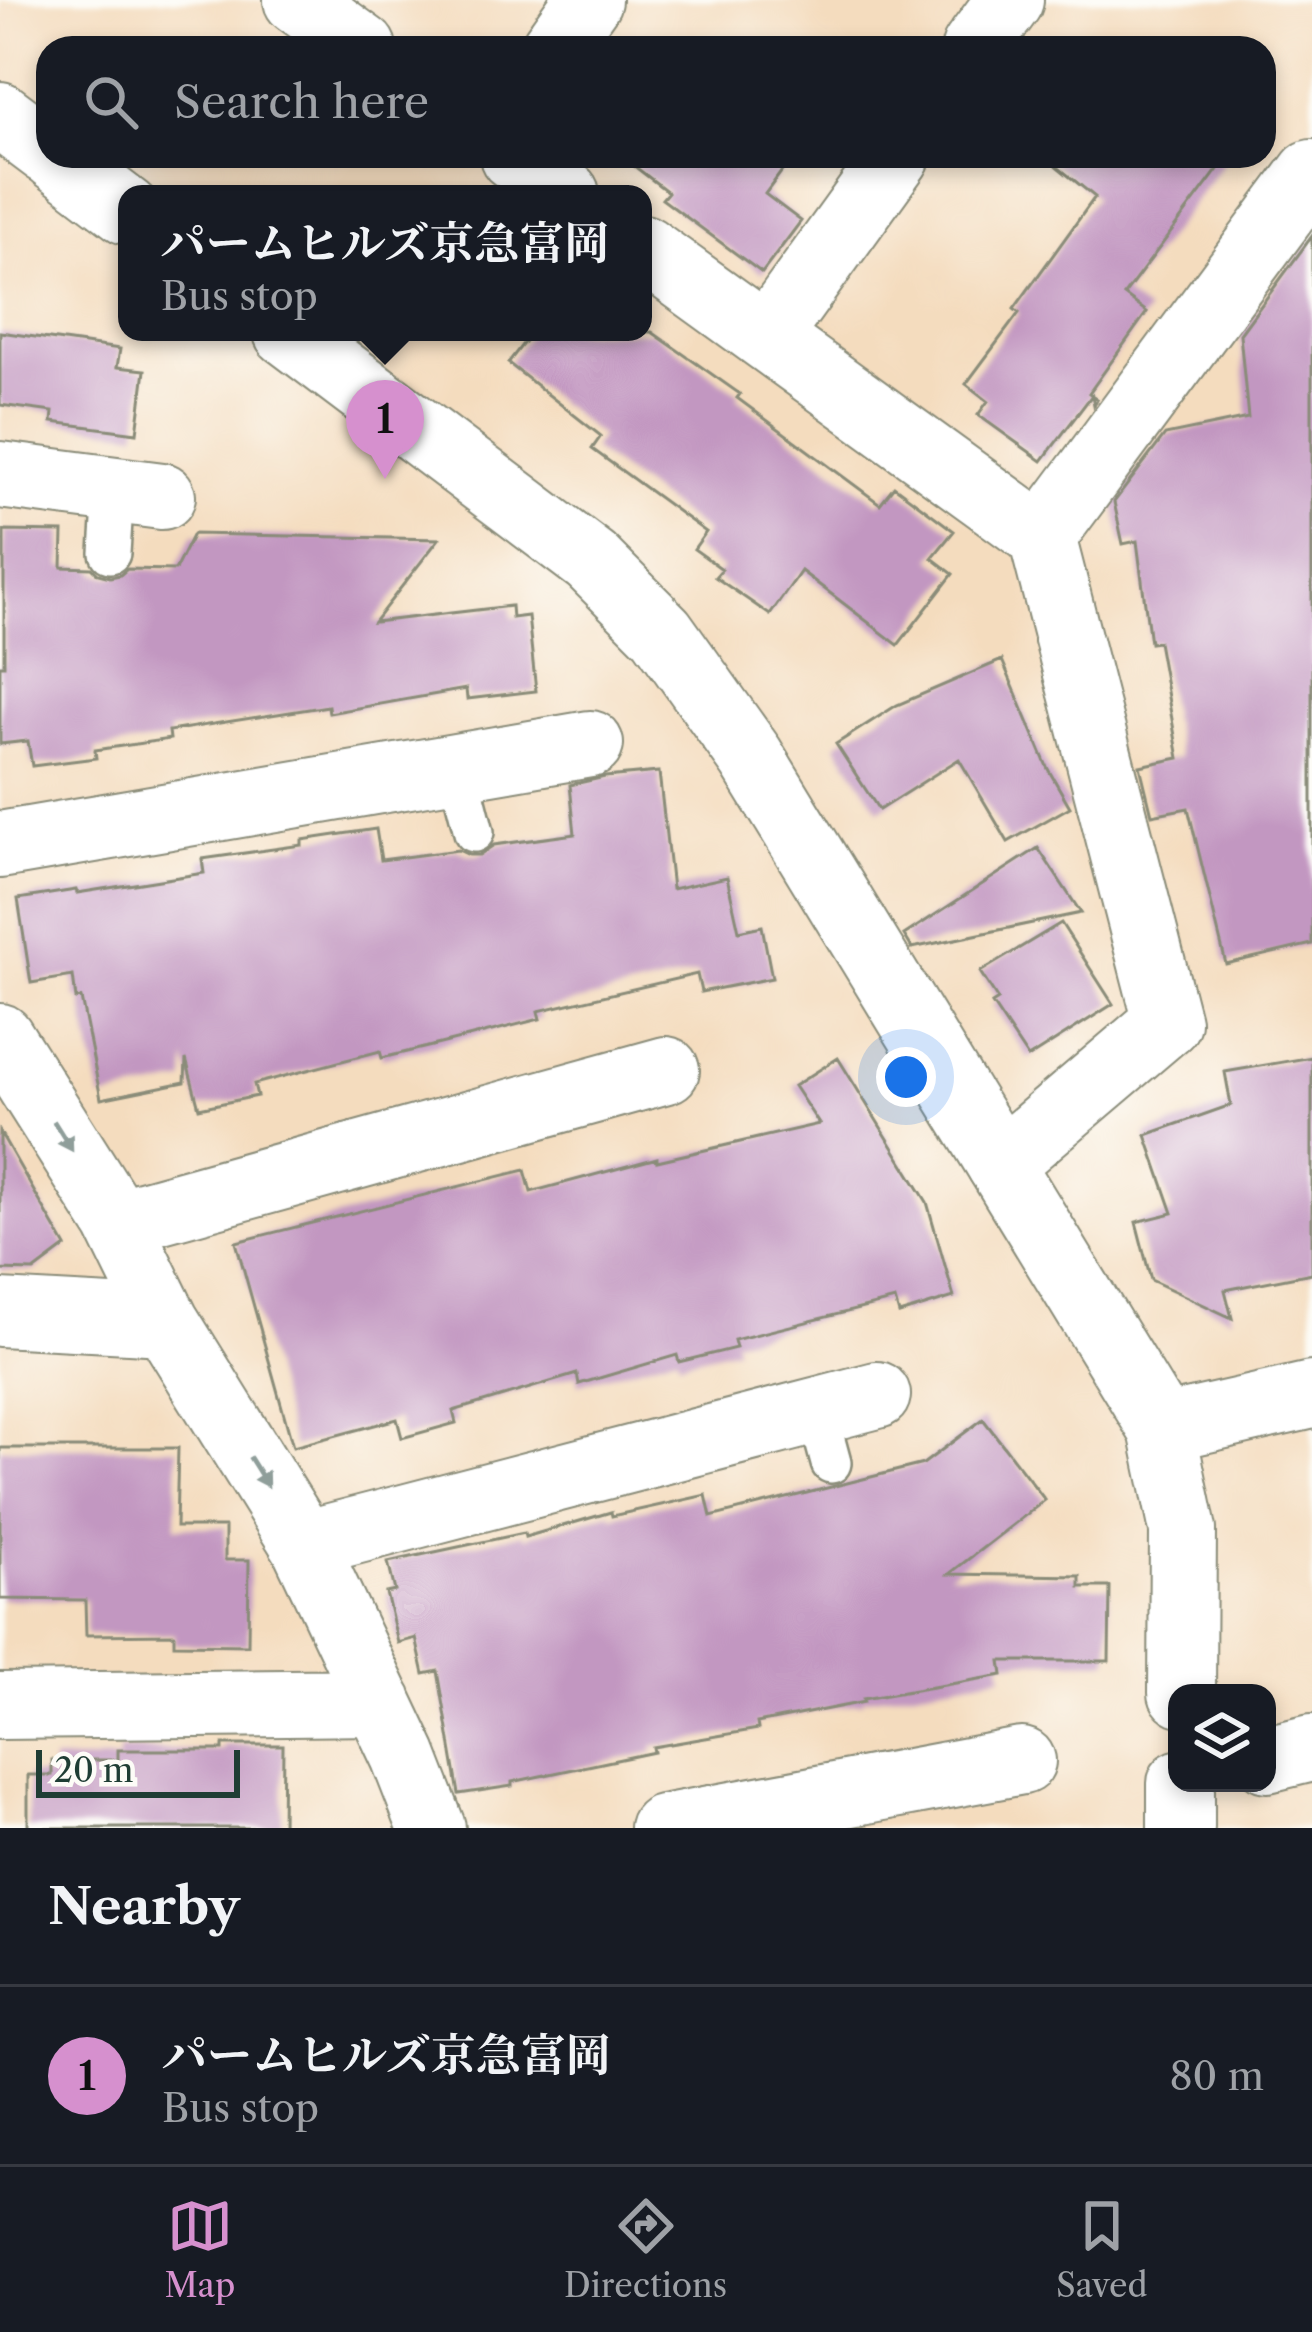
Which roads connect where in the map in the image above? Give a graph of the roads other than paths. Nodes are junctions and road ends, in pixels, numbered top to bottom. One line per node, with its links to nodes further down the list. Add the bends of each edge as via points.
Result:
1 (297, 0): 4 (street)
2 (587, 0): 5 (street)
3 (1010, 0): 6 (street)
4 (346, 36)
5 (562, 36)
6 (984, 36)
7 (0, 115): 8 (street)
8 (36, 142)
9 (71, 168): 12 (street)
10 (888, 168): 14 (street)
11 (1312, 173): 18 (street)
12 (118, 204)
13 (652, 254): 14 (street)
14 (766, 336): 18 (street)
15 (299, 341): 25 (street, via 590,561 662,632 751,757)
16 (0, 476): 17 (street)
17 (129, 513)
18 (1042, 537): 25 (street, via 1167,1022)
19 (590, 744): 20 (street)
20 (457, 766): 21 (lane); 22 (street)
21 (474, 832)
22 (0, 845)
23 (0, 1037): 26 (street, one-way to 26)
24 (666, 1070): 26 (street)
25 (1000, 1164): 31 (street)
26 (117, 1222): 28 (street)
27 (0, 1313): 28 (street)
28 (166, 1322): 32 (street, one-way to 32)
29 (1312, 1395): 31 (street)
30 (842, 1423): 32 (street)
31 (1162, 1429): 33 (street, via 1183,1530)
32 (304, 1544): 34 (street)
33 (1182, 1684)
34 (379, 1702): 35 (street); 40 (street)
35 (0, 1706)
36 (1312, 1748): 37 (street)
37 (1276, 1757)
38 (1022, 1761): 41 (street)
39 (1181, 1792): 42 (street)
40 (432, 1828)
41 (663, 1828)
42 (1181, 1828)

